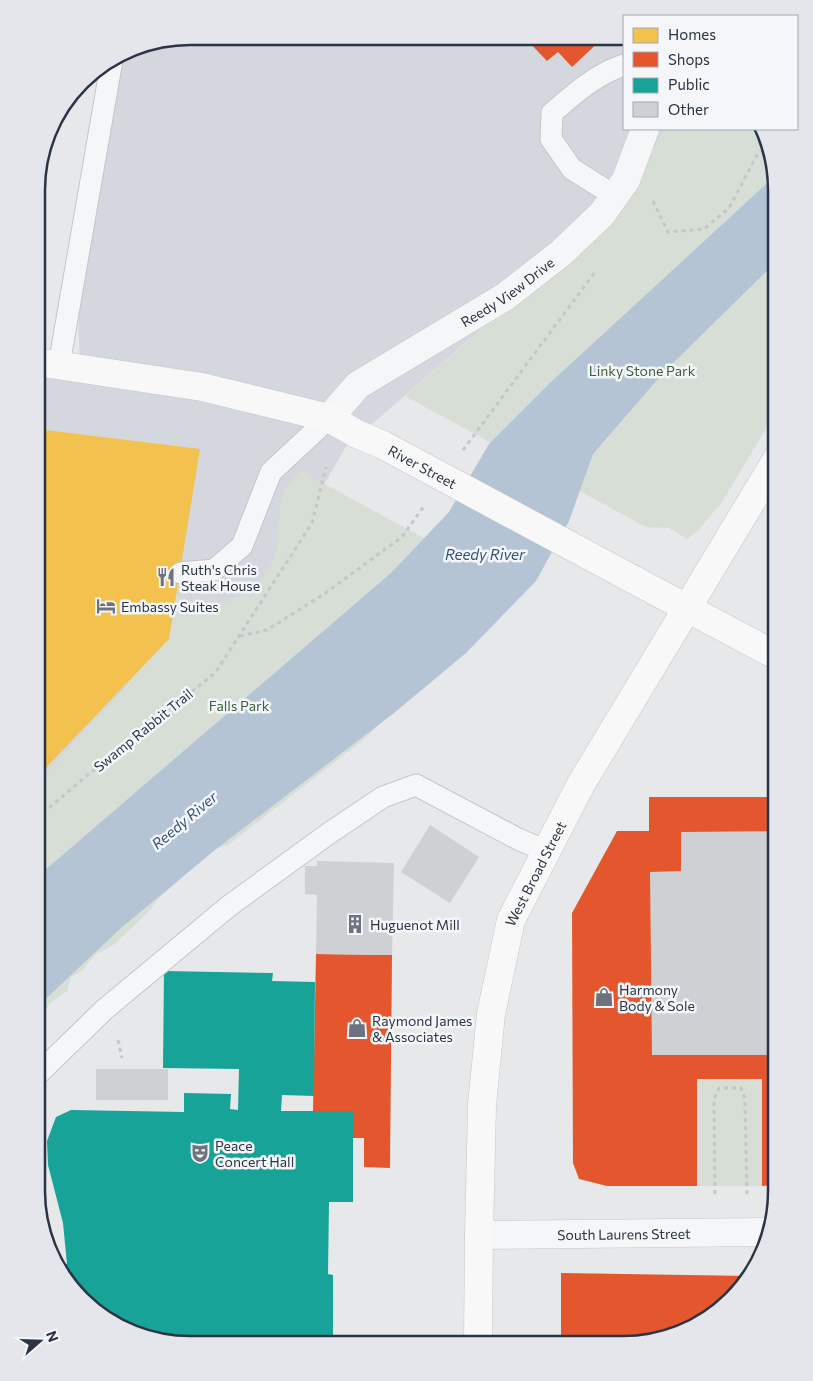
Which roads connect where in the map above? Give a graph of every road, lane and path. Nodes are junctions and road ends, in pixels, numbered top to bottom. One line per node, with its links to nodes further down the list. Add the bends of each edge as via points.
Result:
1 (623, 65): 6 (lane, via 610,69 577,91 552,113 551,139 572,169)
2 (110, 68): 7 (lane)
3 (645, 130): 6 (street, Reedy View Drive, via 626,180)
4 (762, 150): 5 (path, via 729,208 704,229 668,232)
5 (649, 193)
6 (615, 196): 8 (street, Reedy View Drive, via 602,214 561,253 506,296 358,385)
7 (48, 364): 8 (street, River Street, via 202,387)
8 (329, 418): 11 (lane, via 271,472 242,546 214,570); 12 (street, River Street, bridge, via 383,444)
9 (326, 467): 14 (path, Swamp Rabbit Trail, via 312,523 215,673)
10 (768, 474): 12 (street, West Broad Street)
11 (181, 572)
12 (686, 609): 13 (street, River Street); 15 (street, West Broad Street, via 581,784)
13 (768, 651)
14 (45, 811)
15 (546, 852): 16 (lane, via 416,785 382,797 229,906 105,1009); 20 (street, West Broad Street, via 511,920 491,1014 482,1105)
16 (45, 1067)
17 (715, 1194): 18 (path, via 714,1099 719,1088 741,1088 745,1099)
18 (747, 1194)
19 (762, 1232): 20 (street, South Laurens Street)
20 (479, 1235): 21 (street, West Broad Street)
21 (478, 1336)

